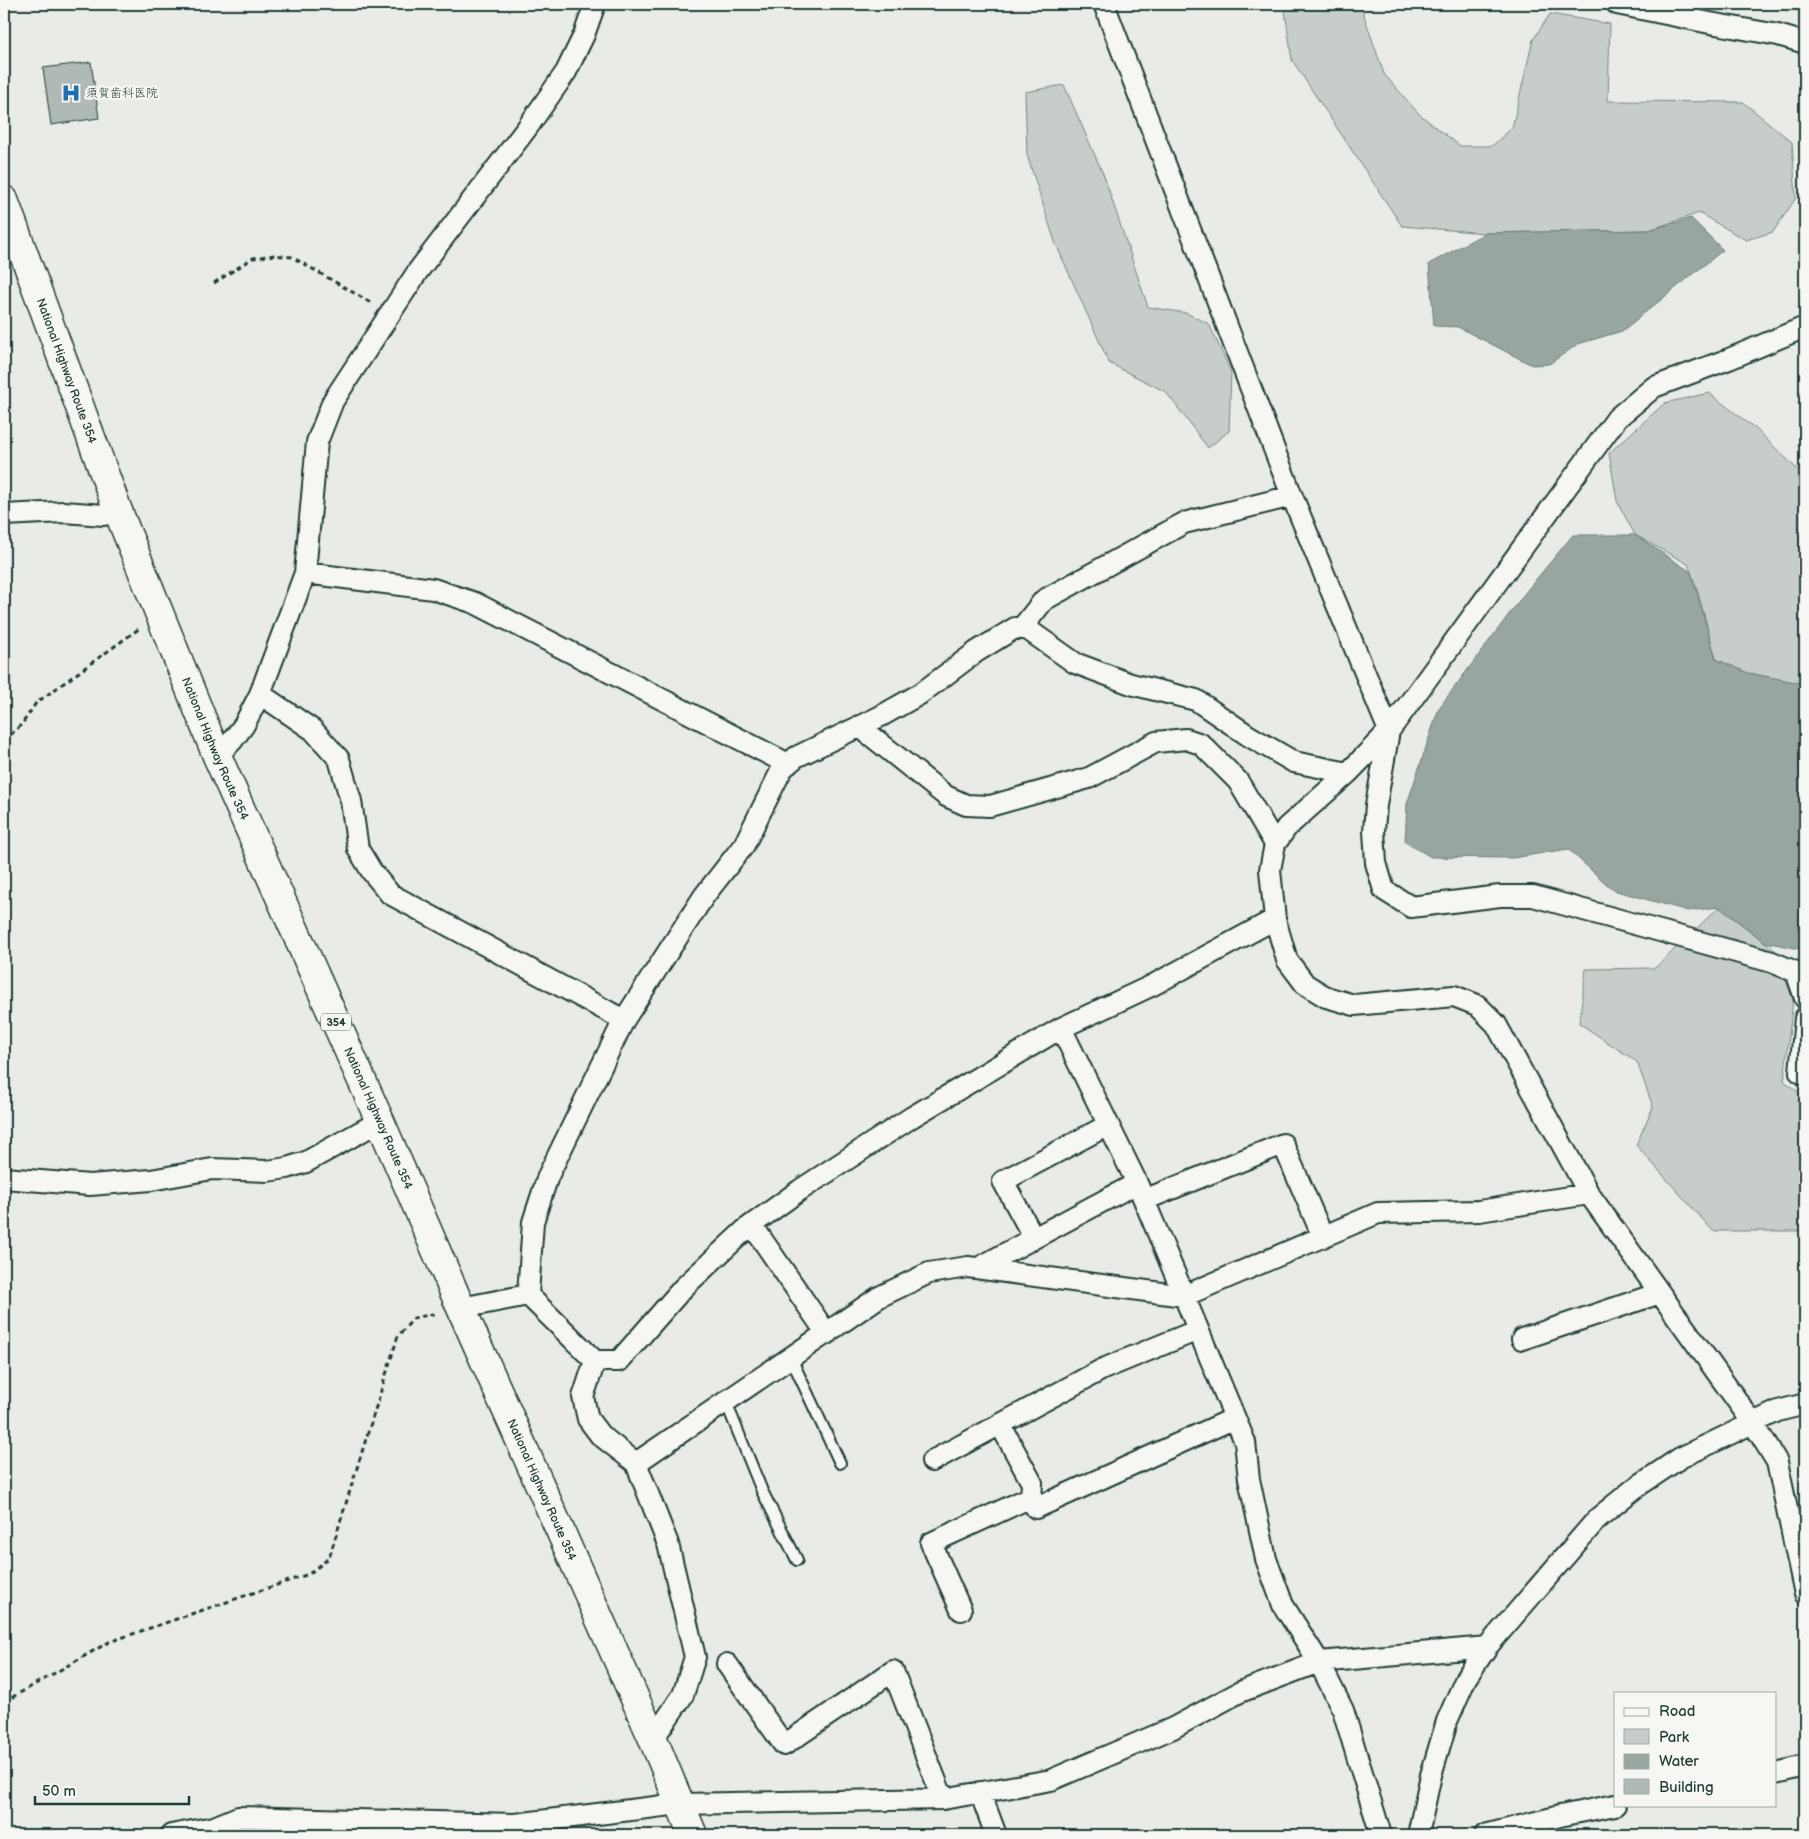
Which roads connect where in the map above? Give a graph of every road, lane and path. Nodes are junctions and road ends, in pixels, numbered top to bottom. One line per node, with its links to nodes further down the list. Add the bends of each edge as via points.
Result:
1 (595, 4): 7 (street, via 566,72)
2 (1104, 4): 9 (street)
3 (1617, 4): 4 (street)
4 (1805, 43)
5 (4, 200): 10 (highway, National Highway Route 354 / 354)
6 (214, 283): 7 (path, via 254,258 292,257)
7 (390, 314): 12 (street, via 333,401 318,442)
8 (1805, 327): 17 (street, via 1654,387 1617,418)
9 (1292, 496): 14 (street, via 1184,522 1044,600); 17 (street)
10 (118, 511): 11 (street, via 104,516 64,512); 13 (highway, National Highway Route 354 / 354)
11 (4, 514)
12 (305, 573): 15 (street); 20 (street, via 433,589 475,603)
13 (158, 614): 18 (path, via 36,703 22,724); 19 (highway, National Highway Route 354 / 354)
14 (1021, 629): 16 (street, via 1014,628 920,694); 21 (street, via 1027,629 1075,663 1132,684 1196,700 1294,762)
15 (260, 694): 19 (street, via 244,726); 27 (street, via 314,730 339,759 352,801 358,849 390,894)
16 (859, 726): 20 (street); 22 (street, via 946,796 966,805 990,806 1089,778 1156,742 1186,739 1201,744 1238,781)
17 (1389, 731): 21 (street); 24 (street, via 1376,805 1376,863 1384,890 1410,907 1500,896 1532,896)
18 (4, 741)
19 (217, 756): 30 (highway, National Highway Route 354 / 354)
20 (788, 764): 27 (street, via 782,769 744,844 704,896)
21 (1348, 774): 22 (street, via 1287,827)
22 (1275, 844): 23 (street, via 1270,870)
23 (1274, 919): 28 (street, via 1153,985); 34 (street, via 1287,960 1305,984 1326,997 1354,1005 1454,996 1477,1005 1496,1024)
24 (1800, 972): 25 (street)
25 (1805, 998)
26 (1805, 1018): 29 (street, via 1800,1072)
27 (624, 1020): 40 (street, via 548,1176 533,1222)
28 (1060, 1028): 31 (street); 35 (street, via 912,1117)
29 (1805, 1075)
30 (380, 1120): 32 (street, via 306,1162 287,1168 212,1169 151,1180 90,1184); 42 (highway, National Highway Route 354 / 354)
31 (1108, 1125): 33 (street); 37 (street, via 1003,1181)
32 (4, 1178)
33 (1141, 1191): 36 (street, via 1283,1144); 37 (street); 41 (street)
34 (1589, 1194): 36 (street, via 1479,1211 1378,1213); 39 (street)
35 (752, 1225): 44 (street); 47 (street, via 684,1287 619,1361)
36 (1322, 1237): 41 (street)
37 (1034, 1238): 38 (street)
38 (978, 1268): 41 (street); 44 (street, via 929,1273 880,1297)
39 (1660, 1293): 45 (street); 51 (street)
40 (528, 1295): 42 (street); 47 (street)
41 (1184, 1296): 43 (street)
42 (461, 1308): 63 (path, via 414,1318 398,1336 329,1558 309,1574 109,1642); 64 (highway, National Highway Route 354 / 354)
43 (1198, 1330): 50 (street); 52 (street, via 1103,1369)
44 (826, 1334): 46 (street)
45 (1522, 1339)
46 (791, 1358): 48 (street); 55 (lane)
47 (595, 1361): 54 (street, via 583,1397 588,1419 600,1436)
48 (726, 1402): 54 (street); 57 (lane, via 762,1491)
49 (1805, 1404): 51 (street, via 1778,1411)
50 (1235, 1418): 56 (street, via 1036,1508); 61 (street, via 1245,1442 1249,1479 1266,1559 1283,1605)
51 (1752, 1423): 58 (street, via 1777,1462); 60 (street, via 1680,1458 1634,1488 1598,1518)
52 (1000, 1424): 53 (street); 56 (street, via 1032,1483)
53 (932, 1461)
54 (636, 1463): 64 (street, via 668,1544 695,1657 683,1695)
55 (840, 1463)
56 (1031, 1497): 59 (street, via 931,1543)
57 (797, 1560)
58 (1805, 1594)
59 (961, 1610)
60 (1487, 1647): 61 (street); 77 (street, via 1466,1678 1447,1720)
61 (1319, 1662): 67 (street, via 1240,1692 1173,1728 1051,1780); 76 (street, via 1343,1710)
62 (727, 1664): 68 (street, via 784,1745 893,1671)
63 (4, 1702)
64 (653, 1740): 69 (highway, National Highway Route 354 / 354)
65 (1805, 1766): 66 (street)
66 (1776, 1773)
67 (980, 1792): 68 (street); 75 (street)
68 (944, 1799): 69 (street)
69 (680, 1804): 72 (street, via 515,1824); 74 (highway, National Highway Route 354 / 354)
70 (1614, 1805): 78 (street)
71 (231, 1828): 72 (street, via 238,1817); 73 (street, via 214,1827)
72 (497, 1829)
73 (171, 1835)
74 (693, 1835)
75 (996, 1835)
76 (1381, 1835)
77 (1418, 1835)
78 (1485, 1835)

